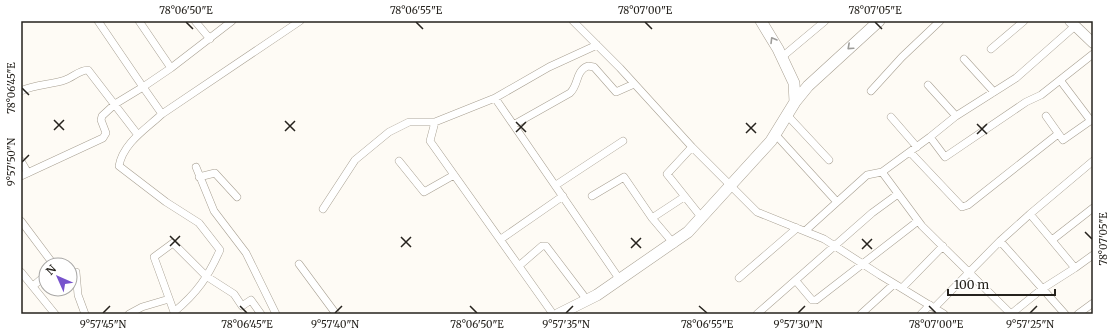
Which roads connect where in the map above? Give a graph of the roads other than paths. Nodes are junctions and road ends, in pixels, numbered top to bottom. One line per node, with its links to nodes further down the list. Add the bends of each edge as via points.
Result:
1 (98, 21): 24 (street)
2 (139, 21): 20 (street)
3 (195, 21): 13 (street)
4 (232, 21): 13 (street)
5 (300, 21): 31 (street)
6 (573, 21): 15 (street)
7 (761, 21): 18 (main road, one-way to 7)
8 (825, 21): 18 (street)
9 (879, 21): 29 (main road, one-way to 29, via 808,86)
10 (940, 21): 26 (street)
11 (1024, 21): 16 (street)
12 (1072, 23): 14 (main road); 27 (street, via 1016,78)
13 (210, 39): 20 (street)
14 (1093, 43)
15 (597, 45): 22 (street); 28 (street, via 549,67)
16 (991, 49)
17 (1093, 54): 21 (street)
18 (782, 56): 29 (main road, via 794,83)
19 (964, 60): 27 (street)
20 (171, 68): 24 (street)
21 (1060, 80): 36 (street); 42 (street, via 945,157)
22 (634, 84): 38 (street, via 616,92 594,67 588,66 580,71 576,86 570,94); 45 (street)
23 (928, 86): 33 (street)
24 (143, 87): 30 (street); 31 (street)
25 (21, 91): 30 (street, via 65,80 88,70)
26 (871, 91)
27 (994, 92): 33 (street)
28 (496, 98): 37 (street); 38 (street)
29 (795, 102): 32 (main road)
30 (115, 104): 41 (street); 53 (street, via 101,117 106,133 103,138)
31 (162, 114): 41 (street)
32 (787, 115): 39 (main road); 47 (street)
33 (956, 116): 42 (street)
34 (1046, 116): 40 (street)
35 (892, 117): 44 (street)
36 (1092, 120): 40 (street, via 1063,140)
37 (436, 122): 54 (street, via 430,141); 66 (street, via 409,122 389,132 354,160)
38 (515, 124): 57 (street)
39 (775, 134): 58 (main road); 64 (street)
40 (1058, 134): 46 (street, via 968,205 962,207)
41 (138, 135): 88 (street, via 121,155 119,166 166,202 199,223 220,250)
42 (930, 137): 44 (street)
43 (623, 141): 57 (street)
44 (917, 146): 46 (street)
45 (692, 147): 58 (street); 63 (street, via 667,174)
46 (910, 152): 52 (street)
47 (829, 160)
48 (21, 161): 53 (street)
49 (399, 161): 54 (street, via 424,192)
50 (1093, 161): 67 (street)
51 (196, 167): 56 (street)
52 (882, 172): 59 (street); 64 (street, via 867,175)
53 (28, 173): 55 (street)
54 (454, 175): 74 (street)
55 (21, 176)
56 (199, 177): 62 (street, via 215,173); 107 (street, via 214,211 246,253)
57 (556, 185): 60 (street)
58 (732, 185): 69 (main road); 72 (street, via 757,212)
59 (898, 194): 71 (street); 79 (street, via 872,213)
60 (563, 196): 74 (street); 90 (street)
61 (592, 196): 68 (street, via 624,177)
62 (237, 197)
63 (684, 197): 68 (street); 69 (street)
64 (837, 202): 73 (street)
65 (1093, 208): 75 (street)
66 (323, 209)
67 (1030, 214): 75 (street); 76 (street)
68 (652, 218): 77 (street)
69 (702, 218): 77 (main road)
70 (21, 221): 81 (street)
71 (918, 221): 78 (street); 82 (street)
72 (797, 228): 73 (street); 89 (street)
73 (805, 231): 79 (street)
74 (501, 240): 84 (street)
75 (1052, 240): 85 (street)
76 (1000, 241): 87 (street); 96 (street)
77 (674, 244): 90 (main road)
78 (942, 246): 87 (street); 95 (street)
79 (836, 247): 82 (street); 91 (street)
80 (1093, 255): 85 (street)
81 (48, 257)
82 (861, 263): 91 (street, via 814,301); 93 (street)
83 (299, 264): 108 (street)
84 (520, 265): 99 (street, via 542,246 546,246); 109 (street)
85 (1074, 268): 96 (street)
86 (21, 272): 94 (street)
87 (968, 272): 101 (street); 115 (street)
88 (206, 276): 98 (street, via 175,244 170,244 154,258); 102 (street, via 193,296); 106 (street, via 234,294 242,306 251,300)
89 (739, 278)
90 (620, 280): 99 (main road)
91 (796, 280): 111 (street)
92 (38, 281): 94 (street)
93 (894, 284): 95 (street); 112 (street)
94 (33, 286): 103 (street)
95 (902, 288): 101 (street)
96 (1042, 289): 115 (street); 116 (street)
97 (78, 295): 104 (street)
98 (168, 299): 102 (street); 105 (street, via 142,306)
99 (587, 300): 110 (main road)
100 (1093, 303): 117 (street)
101 (932, 307): 113 (street); 114 (street)
102 (174, 313)
103 (55, 314)
104 (85, 314)
105 (129, 314)
106 (261, 314)
107 (276, 314)
108 (336, 314)
109 (553, 314)
110 (559, 314)
111 (757, 314)
112 (861, 314)
113 (921, 314)
114 (944, 314)
115 (1011, 314)
116 (1065, 314)
117 (1078, 314)

